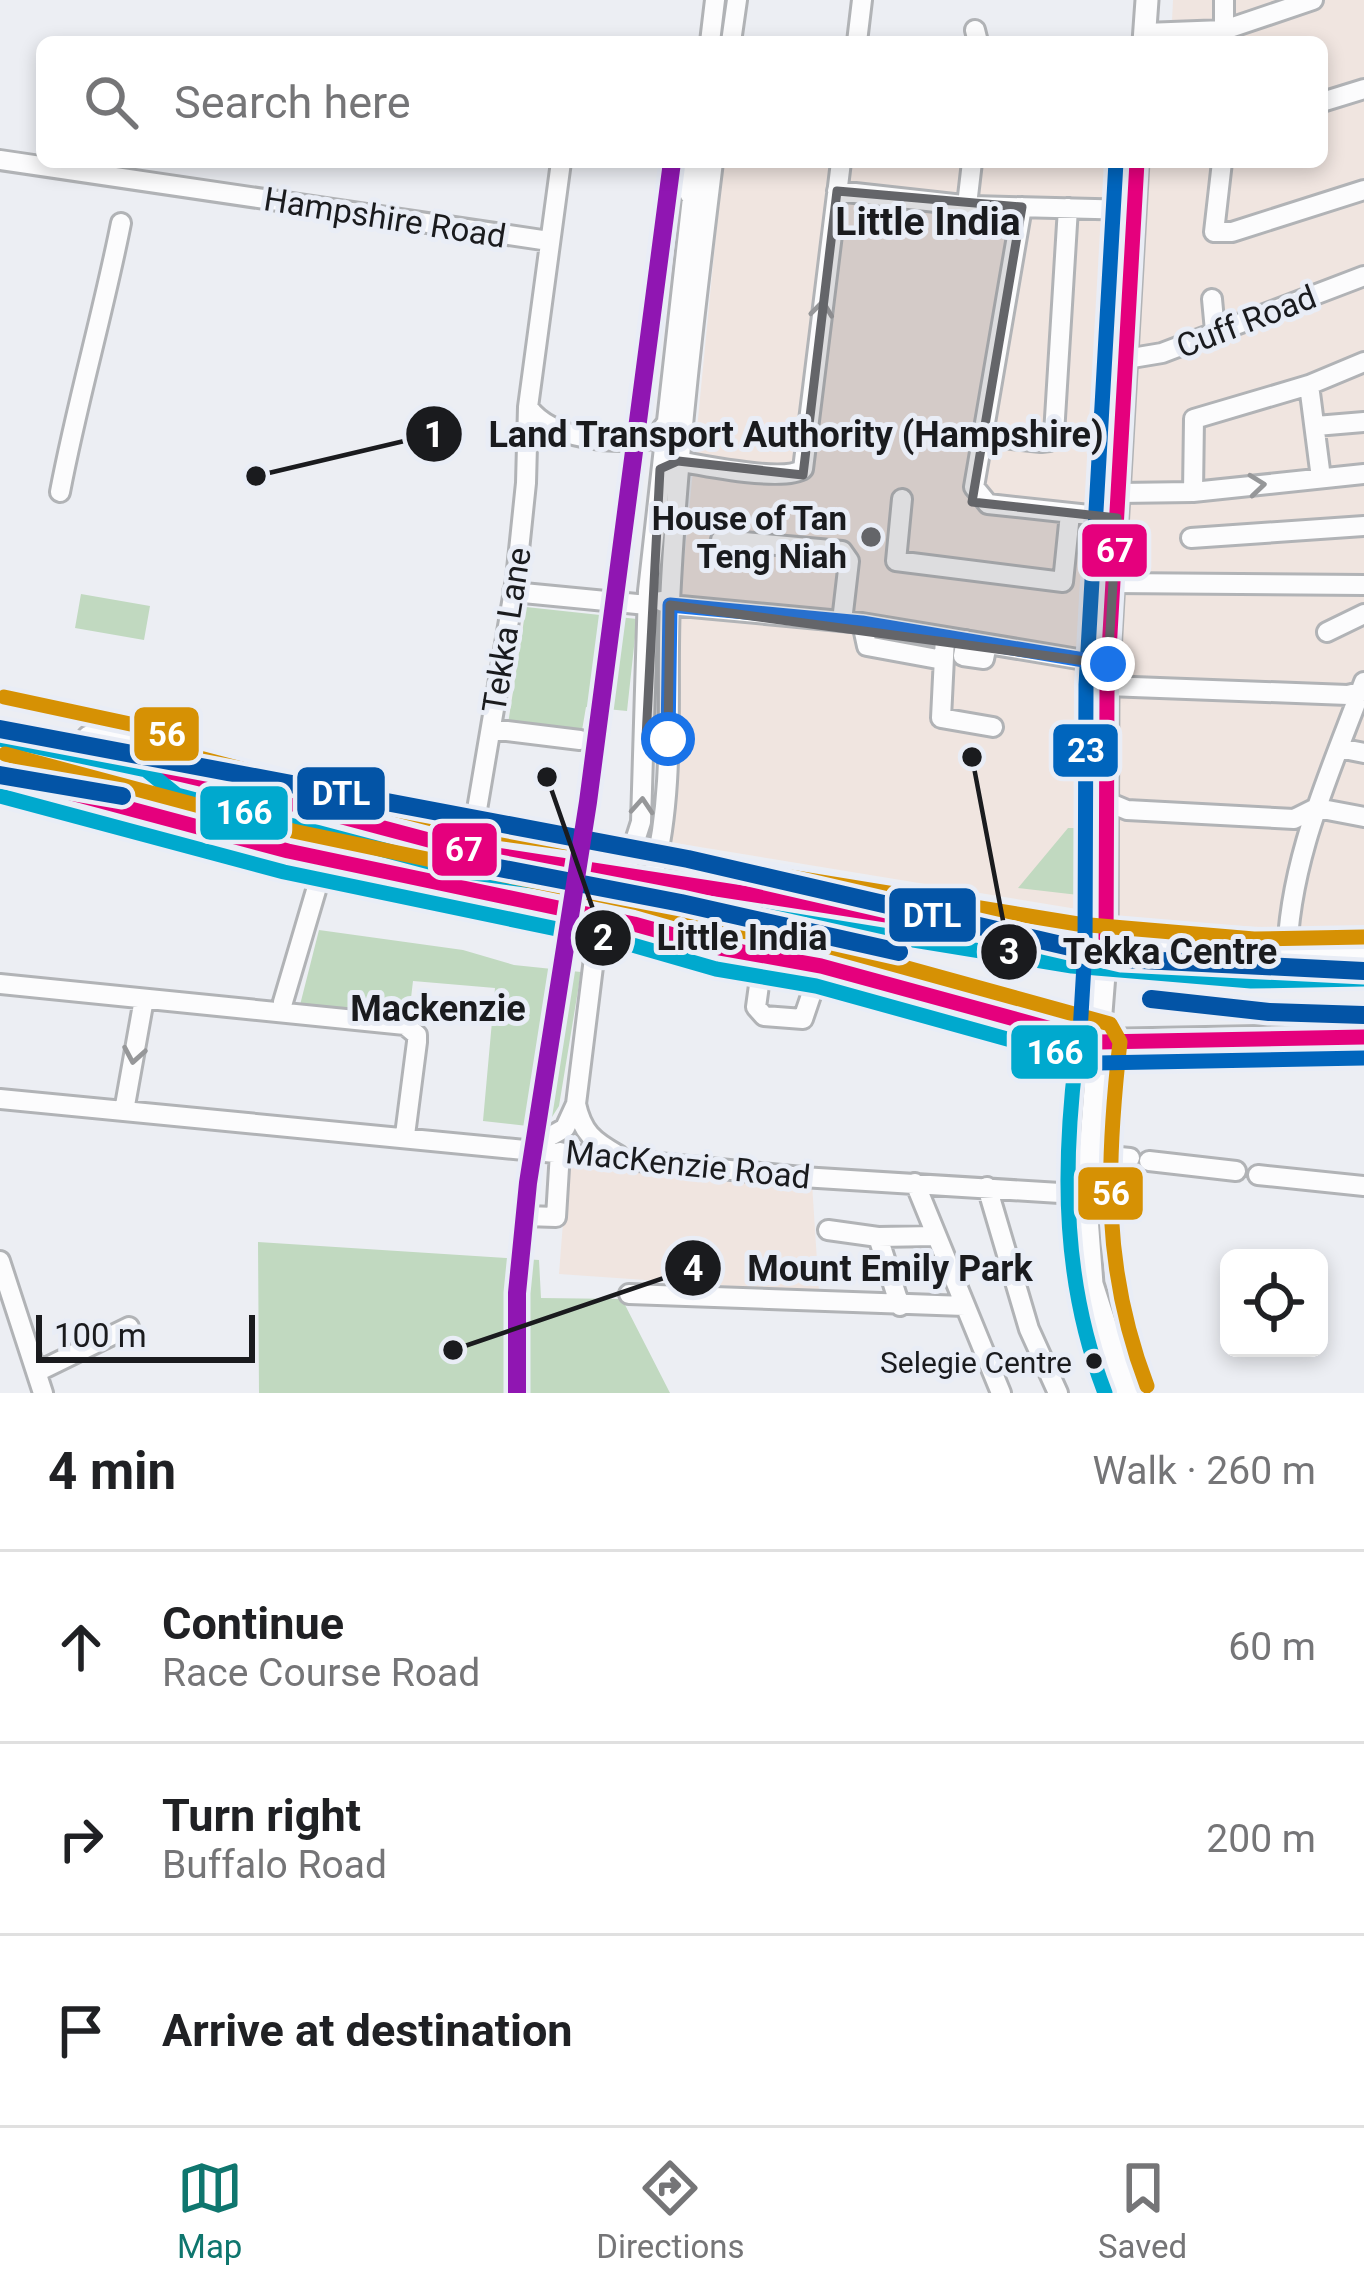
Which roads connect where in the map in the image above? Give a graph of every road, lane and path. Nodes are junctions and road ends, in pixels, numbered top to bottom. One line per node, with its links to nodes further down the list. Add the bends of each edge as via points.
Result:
1 (715, 0): 7 (street)
2 (737, 0): 8 (street)
3 (862, 0): 9 (street)
4 (1147, 0): 10 (main road)
5 (1223, 0): 11 (street)
6 (1313, 0): 11 (street)
7 (711, 36)
8 (731, 36)
9 (858, 36)
10 (1145, 36)
11 (1224, 36)
12 (1364, 89): 13 (street)
13 (1328, 100)
14 (0, 160): 15 (street, Hampshire Road)
15 (36, 165)
16 (54, 168): 33 (street, Hampshire Road)
17 (560, 168): 33 (street, Hampshire Road)
18 (678, 168): 27 (street)
19 (695, 168): 27 (street)
20 (712, 168): 45 (street)
21 (840, 168): 26 (street)
22 (971, 168): 28 (street)
23 (1137, 168): 31 (main road)
24 (1221, 168): 25 (street, via 1214,232)
25 (1364, 190)
26 (837, 191): 28 (street); 45 (street, one-way to 26, via 796,474 804,466)
27 (692, 200): 42 (street)
28 (967, 206): 29 (street)
29 (1022, 207): 30 (street); 44 (street)
30 (1068, 208): 31 (street); 44 (street, via 1054,434 1041,442)
31 (1134, 210): 37 (main road)
32 (121, 224): 49 (street)
33 (550, 241): 40 (street, Tekka Lane)
34 (1364, 276): 36 (street, Cuff Road)
35 (1212, 299): 36 (street)
36 (1215, 332): 37 (street, Cuff Road)
37 (1126, 359): 50 (main road)
38 (1364, 363): 39 (street)
39 (1310, 385): 43 (street); 48 (street, via 1194,419)
40 (528, 407): 42 (street, via 549,428 609,439 654,439); 59 (street, Tekka Lane)
41 (1364, 422): 43 (street)
42 (665, 425): 45 (street)
43 (1316, 426): 47 (street)
44 (983, 436): 52 (street, via 976,494 988,504)
45 (669, 465): 60 (street); 61 (street)
46 (1364, 474): 47 (street)
47 (1321, 478): 48 (street, one-way to 47)
48 (1193, 491): 50 (street)
49 (60, 492)
50 (1119, 494): 53 (main road)
51 (902, 499): 52 (street, via 896,561 1063,582)
52 (1070, 514): 53 (street)
53 (1117, 518): 57 (main road)
54 (1364, 526): 55 (street)
55 (1191, 538)
56 (722, 540): 63 (street, via 842,551)
57 (1113, 583): 58 (street); 67 (main road)
58 (1364, 584)
59 (514, 592): 60 (street); 71 (street, Tekka Lane)
60 (648, 598): 61 (street); 73 (street)
61 (670, 605): 63 (street); 74 (street)
62 (1364, 614): 64 (street)
63 (852, 622): 65 (street); 66 (street, via 867,646)
64 (1327, 632)
65 (955, 638): 66 (street); 67 (street)
66 (943, 660): 70 (street, via 941,718)
67 (1108, 675): 68 (street, via 1348,695); 80 (main road)
68 (1363, 688): 76 (street)
69 (0, 718): 79 (highway, via 156,751)
70 (993, 728)
71 (490, 729): 75 (street); 83 (street, Tekka Lane)
72 (0, 732): 79 (highway)
73 (646, 738): 74 (street); 85 (street, one-way to 73, via 641,822)
74 (668, 739): 86 (street, via 666,825)
75 (580, 740)
76 (1340, 748): 77 (street); 81 (street)
77 (1364, 754)
78 (0, 774): 84 (highway)
79 (182, 775): 83 (highway)
80 (1112, 805): 81 (street); 88 (main road)
81 (1310, 812): 82 (street); 91 (street)
82 (1364, 817)
83 (470, 851): 85 (highway)
84 (325, 860): 87 (highway); 95 (street)
85 (625, 872): 86 (highway)
86 (652, 876): 88 (highway)
87 (599, 918): 89 (highway); 99 (street)
88 (1106, 949): 91 (highway); 97 (main road)
89 (764, 956): 92 (highway); 92 (street, via 756,1007 764,1016 803,1019)
90 (1364, 958): 91 (highway)
91 (1287, 961)
92 (821, 966): 97 (highway)
93 (0, 984): 94 (street)
94 (144, 999): 100 (street, one-way to 100); 101 (street, via 412,1029)
95 (283, 1002)
96 (1364, 1036): 97 (highway)
97 (1100, 1042): 104 (main road)
98 (0, 1099): 100 (street, MacKenzie Road)
99 (576, 1103): 102 (street, via 565,1128); 105 (street, via 584,1131)
100 (124, 1112): 101 (street, MacKenzie Road)
101 (405, 1136): 102 (street, MacKenzie Road)
102 (529, 1148): 103 (street, MacKenzie Road)
103 (560, 1152): 105 (street, MacKenzie Road); 112 (street, via 556,1217)
104 (1089, 1154): 106 (street); 111 (main road)
105 (622, 1158): 108 (street, MacKenzie Road)
106 (1236, 1171)
107 (1258, 1175): 109 (street)
108 (916, 1184): 110 (street, MacKenzie Road); 114 (street)
109 (1364, 1186)
110 (987, 1187): 111 (street, MacKenzie Road, via 1060,1193); 124 (street, via 1029,1329)
111 (1086, 1204): 125 (main road, via 1092,1284)
112 (525, 1216)
113 (828, 1230): 115 (street)
114 (935, 1236): 115 (street); 119 (street)
115 (878, 1237): 118 (street)
116 (0, 1261): 121 (street)
117 (629, 1294): 118 (street)
118 (900, 1306): 119 (street)
119 (965, 1306): 123 (street)
120 (129, 1327): 121 (street)
121 (37, 1372): 122 (street)
122 (43, 1393)
123 (1000, 1393)
124 (1058, 1393)
125 (1126, 1393)

